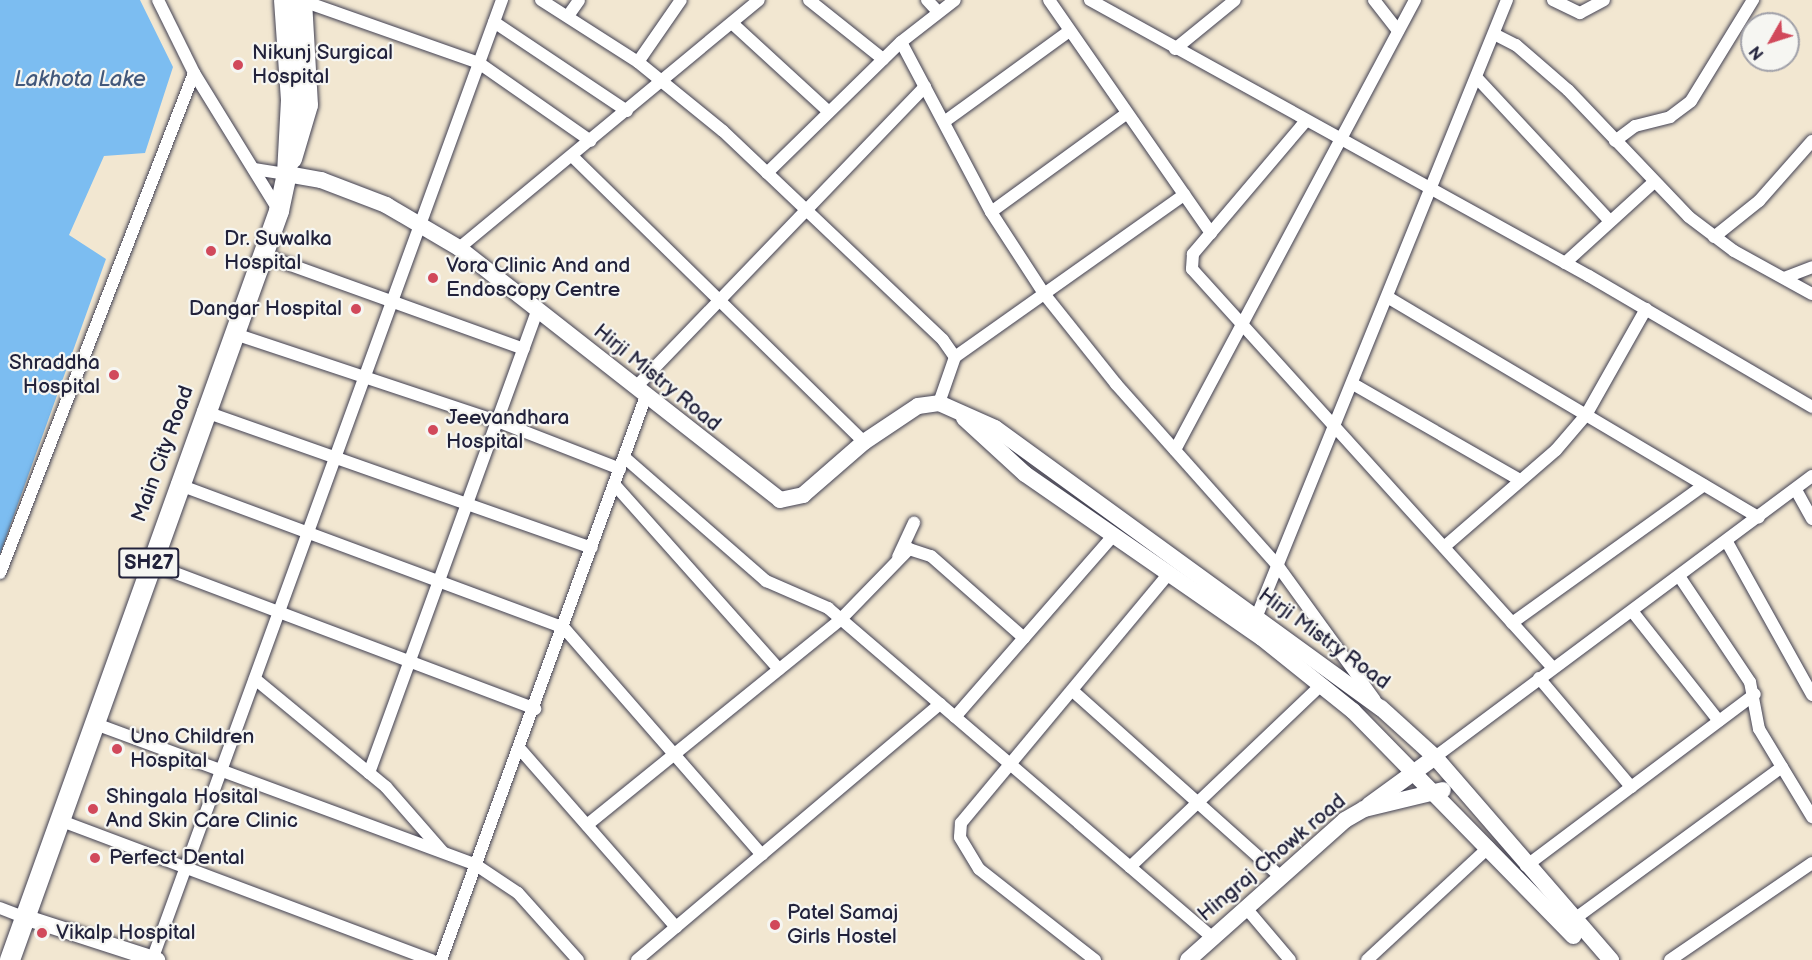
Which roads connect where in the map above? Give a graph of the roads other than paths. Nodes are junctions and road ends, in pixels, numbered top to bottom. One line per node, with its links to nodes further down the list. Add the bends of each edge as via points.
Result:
1 (158, 0): 33 (street)
2 (284, 0): 48 (main road, Main City Road / SH27, via 292,61)
3 (302, 0): 32 (street); 48 (main road, Main City Road / SH27, via 308,105)
4 (502, 0): 23 (street)
5 (541, 0): 22 (street)
6 (579, 0): 22 (street)
7 (681, 0): 31 (street)
8 (759, 0): 24 (street)
9 (809, 0): 30 (street)
10 (927, 0): 21 (street)
11 (955, 0): 21 (street)
12 (1048, 0): 26 (street)
13 (1090, 0): 29 (street)
14 (1235, 0): 29 (street)
15 (1374, 0): 25 (street)
16 (1414, 0): 25 (street)
17 (1507, 0): 27 (street)
18 (1552, 0): 19 (street, via 1580,13)
19 (1604, 0)
20 (1753, 0): 44 (street, via 1690,101 1670,117 1635,126)
21 (938, 12): 28 (street)
22 (568, 16): 31 (street)
23 (494, 22): 32 (street); 37 (street)
24 (733, 24): 35 (street); 38 (street)
25 (1398, 31): 43 (street)
26 (1068, 32): 39 (street); 40 (street)
27 (1494, 34): 34 (street); 44 (street, via 1529,55)
28 (901, 42): 30 (street); 36 (street)
29 (1174, 49): 41 (street)
30 (883, 59): 38 (street)
31 (638, 62): 35 (street)
32 (479, 63): 42 (street); 57 (street)
33 (194, 73): 47 (street); 108 (street)
34 (1477, 78): 51 (street); 56 (street)
35 (663, 82): 37 (street); 49 (street)
36 (925, 87): 40 (street); 53 (street)
37 (627, 111): 42 (street)
38 (829, 112): 49 (street)
39 (1126, 114): 52 (street); 55 (street)
40 (944, 122): 55 (street)
41 (1304, 123): 43 (street); 58 (street)
42 (591, 141): 46 (street)
43 (1338, 141): 51 (street); 72 (street)
44 (1616, 141): 50 (street)
45 (1812, 141): 59 (street, via 1759,201)
46 (572, 156): 60 (street); 68 (street)
47 (254, 169): 48 (street); 54 (street)
48 (287, 171): 54 (main road, Main City Road / SH27); 57 (main road, Hirji Mistry Road, via 321,180)
49 (767, 173): 53 (street)
50 (1654, 182): 56 (street); 59 (street)
51 (1433, 191): 62 (street); 67 (street)
52 (1184, 195): 58 (street); 66 (street)
53 (805, 210): 68 (street); 75 (street)
54 (279, 211): 61 (main road, Main City Road / SH27)
55 (991, 212): 66 (street)
56 (1610, 221): 62 (street)
57 (422, 224): 60 (main road, Hirji Mistry Road); 69 (street)
58 (1211, 233): 72 (street, via 1193,254 1192,269)
59 (1714, 237): 64 (street)
60 (459, 248): 71 (main road, Hirji Mistry Road)
61 (263, 255): 69 (street); 73 (main road, Main City Road / SH27)
62 (1565, 262): 70 (street)
63 (1812, 267): 64 (street)
64 (1784, 278): 65 (street)
65 (1812, 294)
66 (1045, 295): 75 (street); 87 (street)
67 (1389, 298): 77 (street); 83 (street)
68 (717, 299): 78 (street); 86 (street)
69 (393, 302): 74 (street); 76 (street)
70 (1646, 309): 80 (street); 83 (street)
71 (537, 312): 74 (street); 78 (main road, Hirji Mistry Road)
72 (1243, 321): 85 (street); 87 (street)
73 (235, 334): 76 (street); 81 (main road, Main City Road / SH27)
74 (524, 349): 84 (street)
75 (955, 357): 79 (street)
76 (366, 377): 84 (street); 88 (street)
77 (1353, 384): 85 (street); 91 (street)
78 (641, 392): 86 (main road, Hirji Mistry Road, via 780,500 803,495); 89 (street)
79 (939, 403): 82 (main road, Hirji Mistry Road); 86 (main road, Hirji Mistry Road, via 898,416)
80 (1812, 406)
81 (203, 411): 88 (street); 92 (main road, Main City Road / SH27)
82 (959, 413): 101 (main road, Hirji Mistry Road, via 993,450); 114 (main road, Hirji Mistry Road, via 994,428)
83 (1586, 415): 91 (street); 94 (street)
84 (497, 421): 89 (street); 96 (street)
85 (1335, 427): 103 (street); 107 (street)
86 (864, 442)
87 (1175, 450): 107 (street)
88 (337, 456): 96 (street); 100 (street)
89 (622, 463): 93 (street); 115 (street, via 766,581 788,595 820,603)
90 (1812, 476): 95 (street)
91 (1520, 480): 103 (street)
92 (177, 484): 100 (street); 106 (main road, Main City Road / SH27)
93 (614, 484): 104 (street); 121 (street)
94 (1704, 485): 97 (street); 116 (street)
95 (1796, 490): 97 (street); 98 (street)
96 (468, 501): 104 (street); 111 (street)
97 (1760, 518): 102 (street)
98 (1812, 519)
99 (914, 523): 105 (street)
100 (309, 532): 111 (street); 112 (street)
101 (1113, 536): 109 (main road, Hirji Mistry Road); 118 (street)
102 (1727, 542): 110 (street); 127 (street)
103 (1444, 547): 116 (street)
104 (592, 548): 117 (street)
105 (898, 557): 115 (street); 118 (street, via 909,549 931,556)
106 (149, 563): 112 (street); 133 (main road, Main City Road / SH27)
107 (1278, 566): 114 (street); 129 (street)
108 (0, 573)
109 (1169, 573): 124 (main road, Hirji Mistry Road); 125 (street)
110 (1679, 576): 113 (street); 126 (street)
111 (439, 580): 117 (street); 119 (street)
112 (280, 611): 119 (street); 123 (street)
113 (1632, 611): 120 (street); 132 (street)
114 (1257, 618): 129 (main road, Hirji Mistry Road)
115 (841, 619): 121 (street); 128 (street)
116 (1512, 623): 120 (street)
117 (564, 628): 130 (street); 135 (street)
118 (1024, 638): 131 (street)
119 (410, 661): 130 (street); 141 (street)
120 (1553, 668): 122 (street)
121 (779, 669): 135 (street)
122 (1539, 678): 136 (street); 142 (street)
123 (255, 679): 139 (street); 141 (street)
124 (1322, 684): 140 (main road, Hirji Mistry Road); 145 (street)
125 (1074, 692): 137 (street); 145 (street)
126 (1755, 694): 132 (street); 138 (street, via 1759,729)
127 (1812, 695)
128 (940, 704): 131 (street); 152 (street)
129 (1381, 708): 136 (main road, Hirji Mistry Road)
130 (535, 709): 134 (street)
131 (955, 717): 137 (street)
132 (1719, 721): 142 (street)
133 (93, 723): 139 (street); 148 (main road, Main City Road / SH27)
134 (520, 749): 149 (street); 155 (street)
135 (675, 753): 149 (street); 152 (street)
136 (1435, 757): 140 (main road); 143 (main road, Hirji Mistry Road)
137 (1011, 764): 157 (street); 171 (street, via 961,823 968,856)
138 (1782, 767): 147 (street); 162 (street)
139 (220, 771): 151 (street); 154 (street)
140 (1414, 771): 144 (main road, Hirji Mistry Road); 146 (main road)
141 (369, 773): 151 (street, via 414,815)
142 (1631, 787): 156 (street)
143 (1461, 788): 144 (main road, Hingraj Chowk road); 156 (main road, Hirji Mistry Road)
144 (1434, 791): 146 (main road, Hingraj Chowk road); 150 (main road, Hirji Mistry Road)
145 (1198, 802): 157 (street); 158 (street)
146 (1364, 809): 158 (main road, Hingraj Chowk road)
147 (1812, 816)
148 (58, 820): 154 (street); 161 (main road, Main City Road / SH27)
149 (587, 825): 163 (street)
150 (1489, 847): 174 (street); 175 (main road, Hirji Mistry Road)
151 (444, 853): 155 (street)
152 (762, 855): 163 (street)
153 (1812, 863): 177 (street)
154 (187, 864): 166 (street); 167 (street)
155 (476, 865): 168 (street); 169 (street, via 518,893)
156 (1526, 866): 162 (main road, Hirji Mistry Road)
157 (1130, 867): 164 (street)
158 (1280, 876): 160 (main road, Hingraj Chowk road)
159 (0, 908): 161 (street)
160 (1246, 908): 164 (main road, Hingraj Chowk road); 173 (street)
161 (24, 917): 165 (main road, Main City Road / SH27); 166 (main road)
162 (1573, 920): 176 (main road, Hirji Mistry Road)
163 (676, 927): 170 (street)
164 (1213, 938): 172 (main road, Hingraj Chowk road)
165 (10, 960)
166 (154, 960)
167 (432, 960)
168 (441, 960)
169 (578, 960)
170 (637, 960)
171 (1095, 960)
172 (1188, 960)
173 (1290, 960)
174 (1367, 960)
175 (1595, 960)
176 (1611, 960)
177 (1671, 960)

